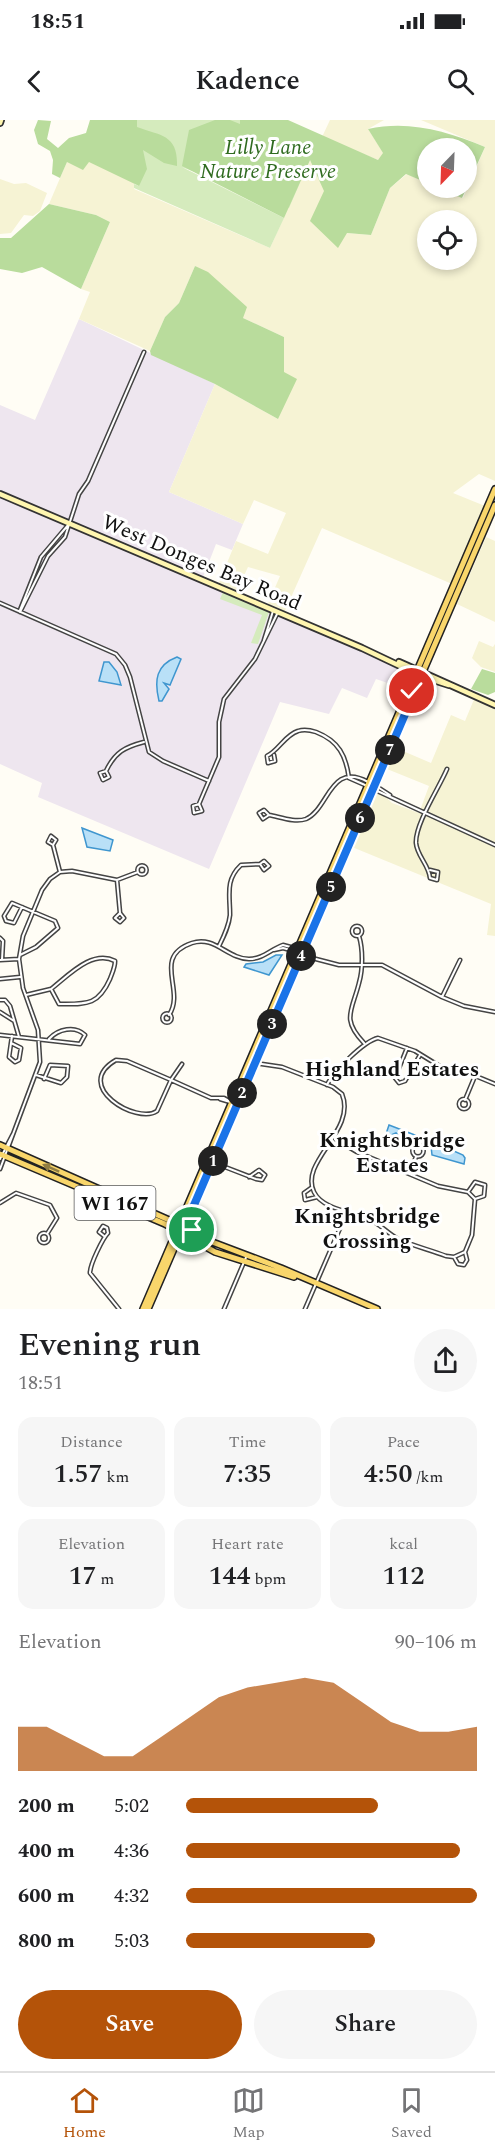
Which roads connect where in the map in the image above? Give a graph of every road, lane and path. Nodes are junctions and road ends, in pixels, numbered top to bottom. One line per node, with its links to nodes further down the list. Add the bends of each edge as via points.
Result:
1 (144, 352): 5 (street)
2 (495, 489): 9 (main road)
3 (0, 494): 5 (street, West Donges Bay Road)
4 (495, 505): 9 (main road)
5 (69, 524): 7 (street, West Donges Bay Road); 8 (street); 8 (street, via 41,557 19,606)
6 (0, 603): 8 (street)
7 (276, 611): 9 (street, West Donges Bay Road); 16 (street, via 255,659 222,703 219,757)
8 (20, 612): 11 (street, via 108,649 121,659 130,677)
9 (419, 673): 10 (street, West Donges Bay Road); 17 (main road); 17 (main road, via 412,698)
10 (495, 705)
11 (144, 742): 14 (street, via 122,750); 16 (street, via 156,758)
12 (274, 755): 15 (street, via 292,734 305,729 312,731 338,746)
13 (447, 769): 19 (street)
14 (106, 771)
15 (349, 778): 17 (street, via 357,777); 20 (street, via 332,786 308,818 293,820)
16 (209, 781): 18 (street)
17 (371, 786): 19 (street); 34 (main road)
18 (199, 804)
19 (426, 814): 22 (street); 24 (street, via 416,844)
20 (269, 815)
21 (52, 845): 25 (street)
22 (495, 845)
23 (260, 864): 33 (street, via 241,865 232,875 228,890 229,923)
24 (430, 870)
25 (60, 872): 27 (street); 29 (street, via 45,884)
26 (138, 872): 27 (street)
27 (117, 880): 30 (street)
28 (22, 908): 28 (street, via 9,904 6,921 14,923); 29 (street)
29 (33, 912): 35 (street); 35 (street, via 55,921 58,930)
30 (120, 913)
31 (359, 936): 39 (street)
32 (0, 938): 37 (street)
33 (219, 946): 34 (street, via 237,957 250,959 283,945); 48 (street, via 196,941 174,956 170,975 176,999)
34 (300, 952): 39 (street, via 339,965); 59 (main road)
35 (20, 955): 36 (street)
36 (19, 959): 37 (street); 40 (street)
37 (1, 960)
38 (460, 960): 44 (street)
39 (361, 964): 44 (street, via 374,963 396,970); 56 (street, via 349,1011 351,1026)
40 (20, 977): 41 (street); 43 (street)
41 (0, 979)
42 (51, 989): 42 (street, via 59,1004 88,1003 104,991 115,961 88,960); 43 (street)
43 (26, 995): 53 (street)
44 (442, 997): 47 (street)
45 (0, 1000): 49 (street, via 9,1006)
46 (0, 1011): 49 (street)
47 (495, 1012)
48 (169, 1014)
49 (14, 1021): 52 (street)
50 (0, 1035): 51 (street)
51 (12, 1036): 52 (street); 55 (street)
52 (19, 1037): 53 (street)
53 (40, 1039): 54 (street); 61 (street)
54 (49, 1039): 54 (street, via 80,1044 85,1035 72,1029 54,1033)
55 (11, 1043): 55 (street, via 9,1057 15,1062 21,1048)
56 (364, 1043): 57 (street, via 378,1038); 66 (street, via 332,1074)
57 (407, 1048): 58 (street); 58 (street, via 396,1075 399,1083 405,1081)
58 (420, 1055): 62 (street, via 441,1067)
59 (252, 1062): 66 (street, via 282,1067); 68 (main road)
60 (182, 1064): 64 (street)
61 (36, 1075): 63 (street); 70 (street)
62 (475, 1076): 65 (street); 67 (street)
63 (44, 1079): 63 (street, via 61,1083 67,1077 68,1066 50,1065)
64 (171, 1080): 64 (street, via 116,1060 105,1070 101,1086 111,1101 153,1114); 68 (street, via 219,1099 229,1099)
65 (495, 1084)
66 (327, 1085): 69 (street, via 342,1094 345,1105)
67 (465, 1100)
68 (233, 1104): 73 (main road); 78 (main road)
69 (334, 1139): 75 (street); 77 (street, via 318,1160)
70 (5, 1147): 71 (street); 87 (main road, WI 167, one-way to 70)
71 (2, 1156): 74 (street); 85 (main road, WI 167)
72 (416, 1156): 75 (street)
73 (213, 1162): 76 (street); 86 (main road)
74 (0, 1169)
75 (409, 1173): 79 (street, via 448,1190)
76 (249, 1177): 76 (street, via 262,1180 265,1175 260,1170)
77 (312, 1187): 80 (street); 80 (street, via 303,1197 308,1201)
78 (193, 1191): 84 (main road); 89 (main road)
79 (468, 1192): 81 (street); 81 (street, via 475,1182 485,1185 484,1196)
80 (317, 1197): 83 (street)
81 (475, 1199): 95 (street, via 471,1242)
82 (0, 1203): 90 (street, via 16,1193 50,1205 57,1218)
83 (347, 1212): 97 (street, via 372,1221 401,1240); 100 (street)
84 (183, 1213): 87 (main road); 89 (main road)
85 (149, 1218): 88 (main road, WI 167); 89 (main road)
86 (188, 1219): 89 (main road); 93 (main road)
87 (170, 1220): 89 (main road, WI 167)
88 (159, 1222): 89 (main road, WI 167); 92 (main road)
89 (180, 1228): 92 (main road); 93 (main road); 94 (main road); 98 (main road)
90 (47, 1234)
91 (104, 1236): 101 (street, via 90,1273)
92 (173, 1237): 102 (main road)
93 (196, 1238): 94 (main road, via 184,1238); 96 (main road); 99 (main road, via 215,1251)
94 (177, 1244): 98 (main road)
95 (465, 1252): 97 (street); 97 (street, via 464,1265)
96 (247, 1255): 99 (street); 100 (main road)
97 (454, 1257)
98 (170, 1260): 102 (main road)
99 (244, 1262): 100 (main road); 103 (street)
100 (316, 1284): 104 (street); 105 (main road)
101 (119, 1309)
102 (146, 1309)
103 (224, 1309)
104 (305, 1309)
105 (377, 1309)

